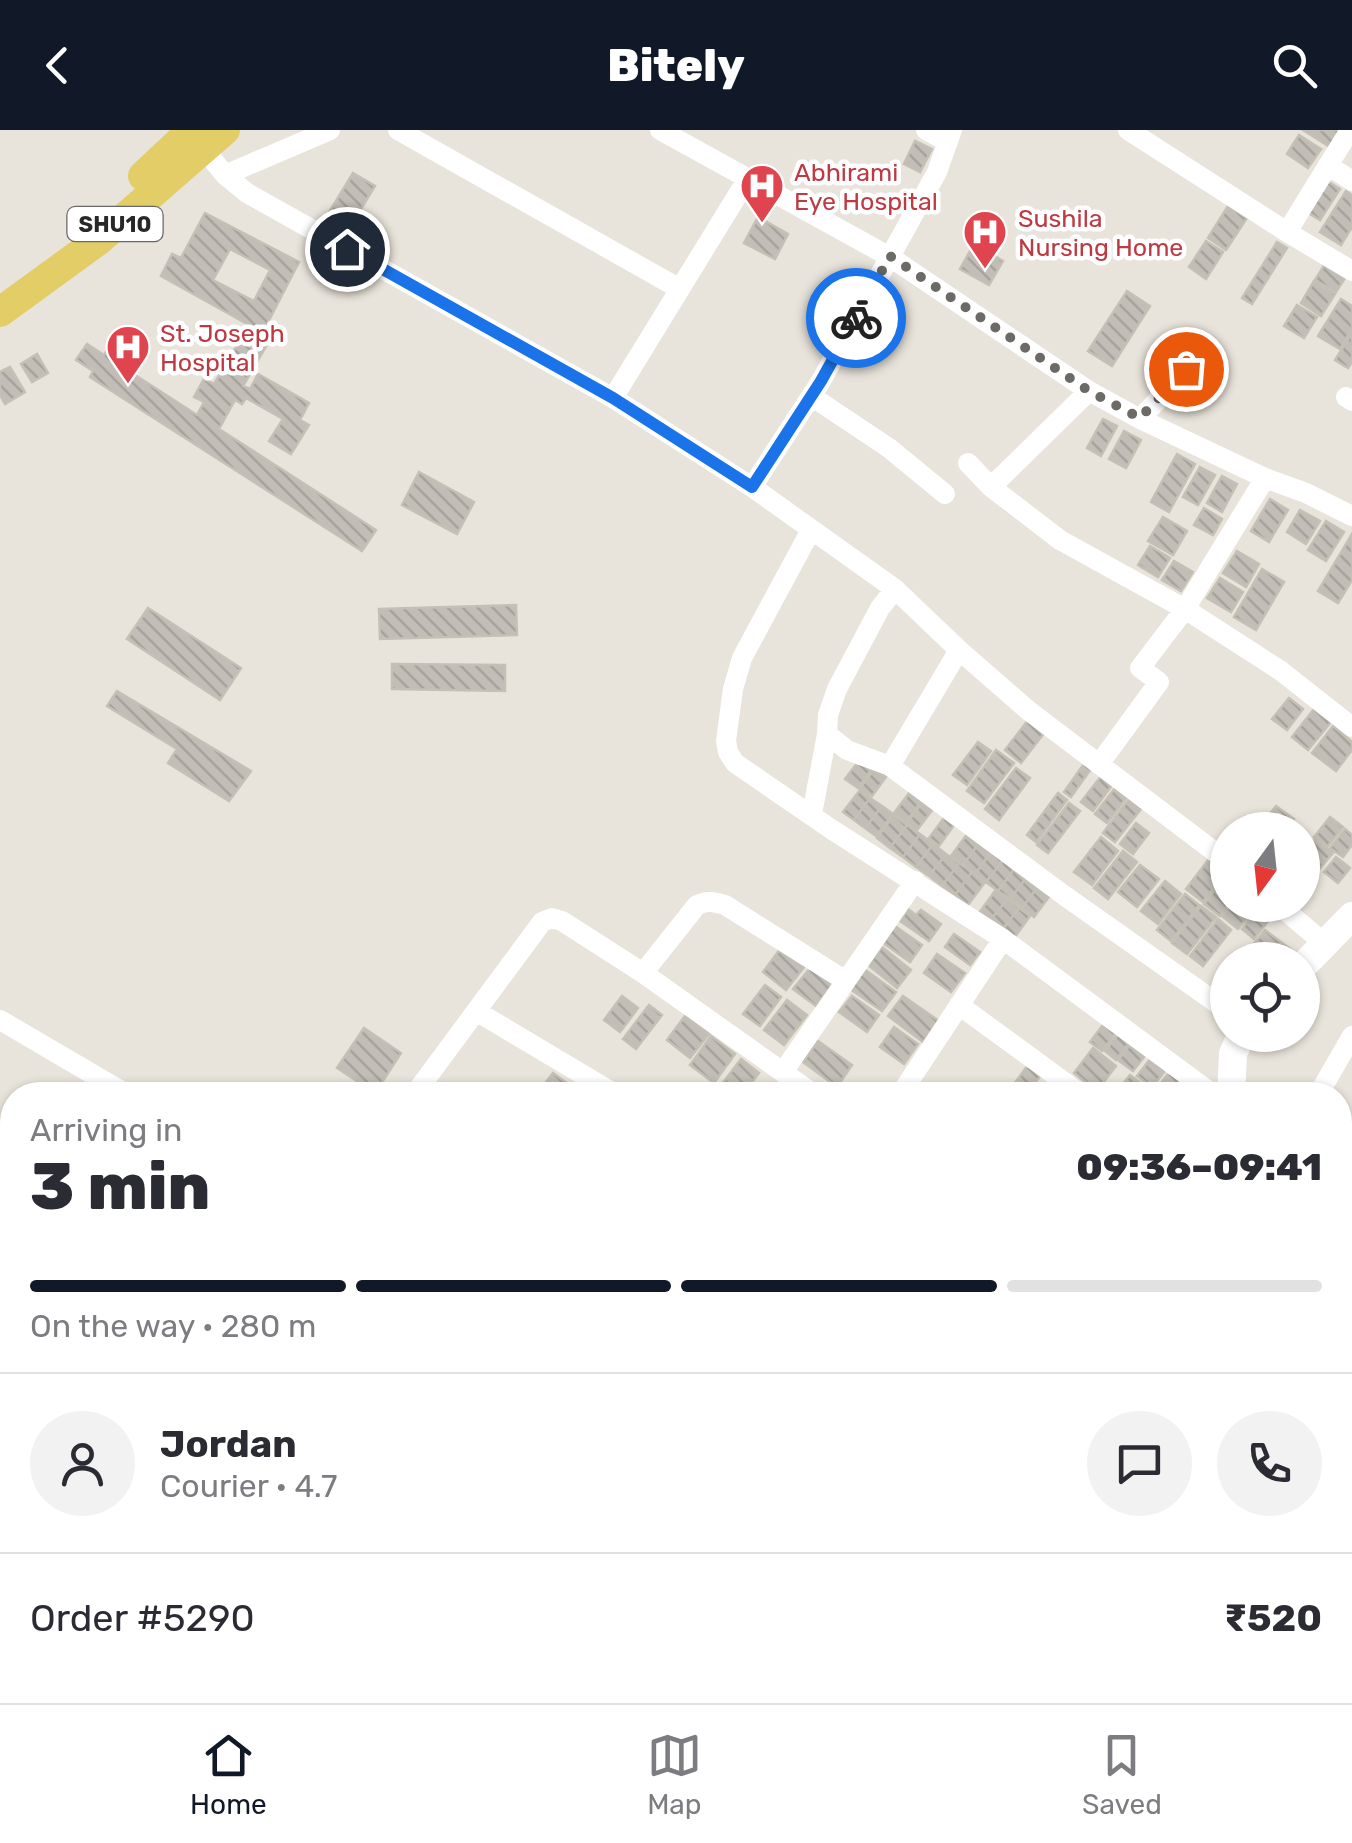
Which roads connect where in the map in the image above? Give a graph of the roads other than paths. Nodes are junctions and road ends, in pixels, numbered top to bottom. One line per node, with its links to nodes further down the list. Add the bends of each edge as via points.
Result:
1 (330, 130): 10 (street)
2 (398, 130): 16 (street)
3 (660, 130): 11 (street)
4 (926, 130): 8 (street)
5 (1128, 130): 13 (street)
6 (1350, 130): 9 (street)
7 (207, 136): 10 (street); 17 (main road, SHU10); 18 (main road, SHU10, via 99,240)
8 (950, 136): 14 (street)
9 (1328, 166): 12 (street); 13 (street)
10 (225, 175): 22 (street)
11 (748, 178): 14 (street); 16 (street)
12 (1352, 180)
13 (1287, 232): 15 (street)
14 (890, 256): 20 (street); 21 (street)
15 (1352, 271)
16 (680, 289): 22 (street)
17 (0, 290)
18 (0, 312)
19 (1186, 369): 23 (street)
20 (1089, 391): 23 (street); 26 (street)
21 (812, 396): 27 (street); 28 (street)
22 (613, 398): 27 (street)
23 (1140, 418): 25 (street)
24 (968, 463): 26 (street)
25 (1265, 478): 29 (street); 32 (street)
26 (990, 486): 32 (street, via 1060,540)
27 (752, 487): 30 (street)
28 (945, 494)
29 (1352, 516)
30 (811, 530): 31 (street); 38 (street, via 742,658 726,741 735,763)
31 (895, 589): 33 (street); 35 (street, via 837,689)
32 (1185, 609): 34 (street, via 1281,670); 36 (street, via 1140,668 1159,682)
33 (959, 650): 36 (street); 37 (street)
34 (1352, 727)
35 (827, 734): 37 (street); 38 (street)
36 (1100, 763): 39 (street)
37 (890, 766): 48 (street)
38 (812, 814): 40 (street)
39 (1210, 848)
40 (915, 882): 43 (street); 47 (street)
41 (1352, 916): 44 (street)
42 (1299, 922): 44 (street)
43 (1003, 939): 49 (street); 61 (street)
44 (1325, 944): 45 (street)
45 (1320, 949)
46 (644, 973): 47 (street, via 697,905 713,901); 50 (street, via 552,918 542,922); 54 (street)
47 (846, 981): 54 (street)
48 (1210, 997)
49 (959, 1006): 59 (street); 60 (street)
50 (476, 1010): 56 (street); 57 (street)
51 (0, 1020): 55 (street)
52 (1352, 1036): 63 (street)
53 (1234, 1052): 62 (street)
54 (783, 1072): 58 (street)
55 (106, 1082)
56 (426, 1082)
57 (595, 1082)
58 (797, 1082)
59 (909, 1082)
60 (1064, 1082)
61 (1196, 1082)
62 (1232, 1082)
63 (1325, 1082)

